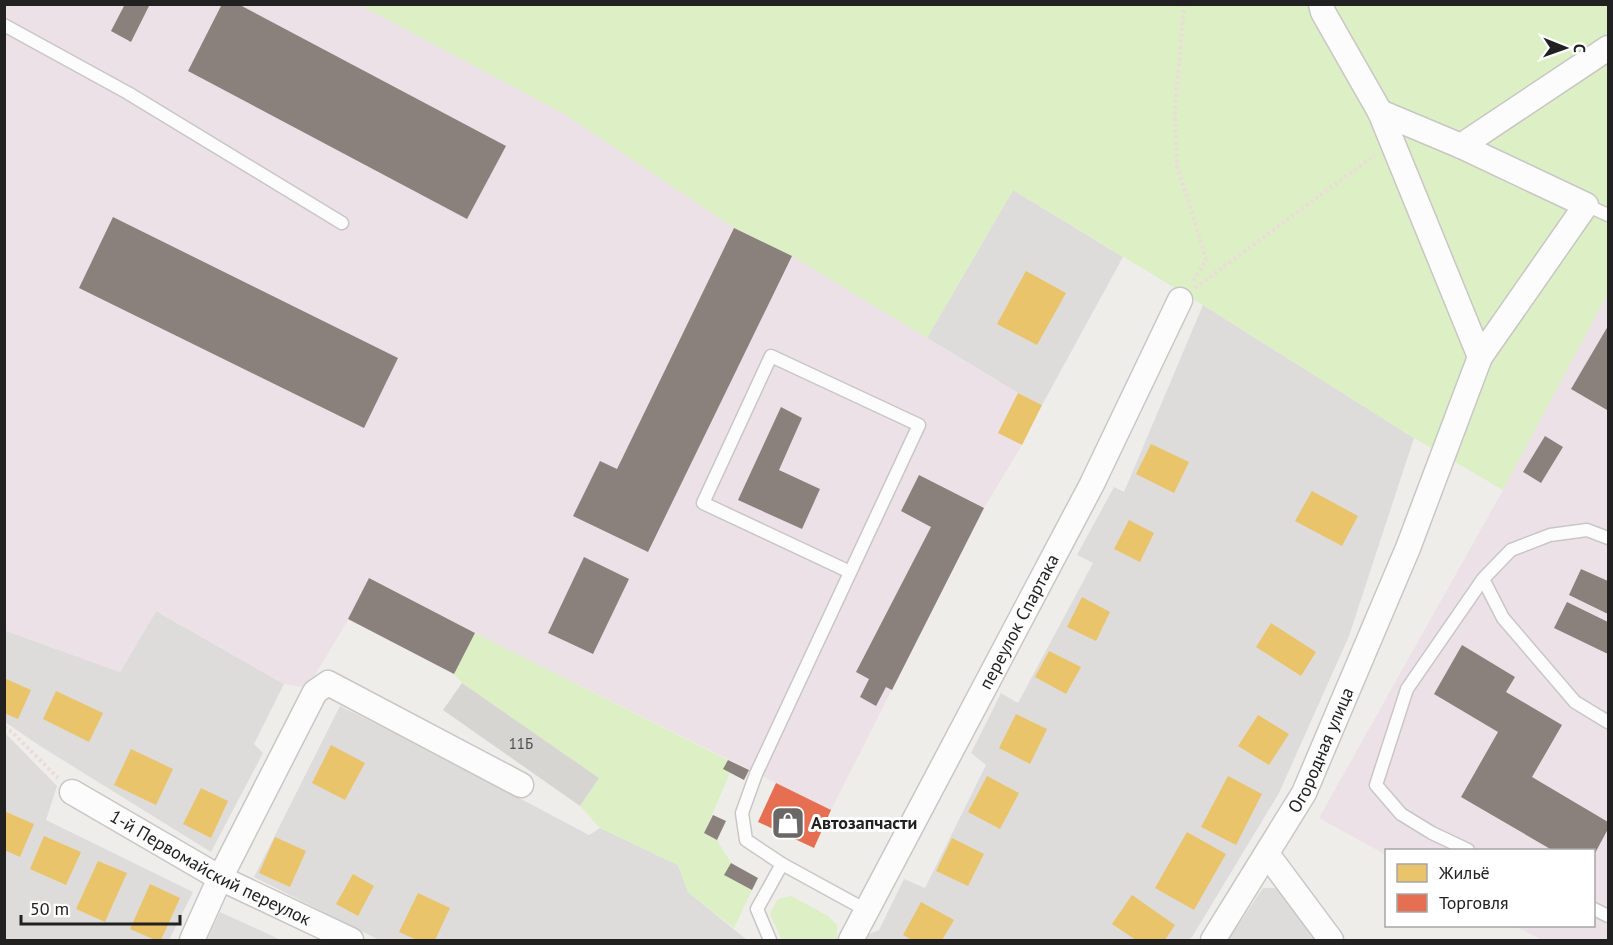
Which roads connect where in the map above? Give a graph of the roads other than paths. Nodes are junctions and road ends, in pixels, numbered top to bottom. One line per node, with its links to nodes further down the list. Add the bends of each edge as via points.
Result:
1 (1321, 4): 4 (street)
2 (4, 25): 8 (lane, via 128,93)
3 (1608, 48): 5 (street)
4 (1380, 112): 5 (street); 10 (street)
5 (1461, 146): 6 (street)
6 (1586, 205): 7 (lane); 10 (street, Огородная улица)
7 (1608, 215)
8 (342, 223)
9 (1180, 300): 21 (street, переулок Спартака, via 1092,484)
10 (1480, 357): 18 (street, Огородная улица, via 1408,548 1304,794)
11 (1608, 538): 13 (lane, via 1587,530 1550,535 1511,550)
12 (850, 572): 12 (lane, via 703,503 771,356 919,425); 19 (lane, via 756,774 742,813 746,840)
13 (1484, 579): 14 (lane, via 1503,618 1575,702); 17 (lane, via 1407,689 1376,785 1401,814)
14 (1608, 722)
15 (521, 785): 20 (street, via 328,683 315,692)
16 (72, 792): 20 (street, 1-й Первомайский переулок)
17 (1466, 849)
18 (1267, 854): 26 (street, Огородная улица); 27 (street)
19 (782, 864): 21 (lane); 24 (lane, via 758,909)
20 (220, 878): 22 (street); 23 (street, 1-й Первомайский переулок)
21 (867, 910): 25 (street, переулок Спартака)
22 (192, 940)
23 (351, 940)
24 (770, 940)
25 (851, 940)
26 (1213, 940)
27 (1331, 940)

